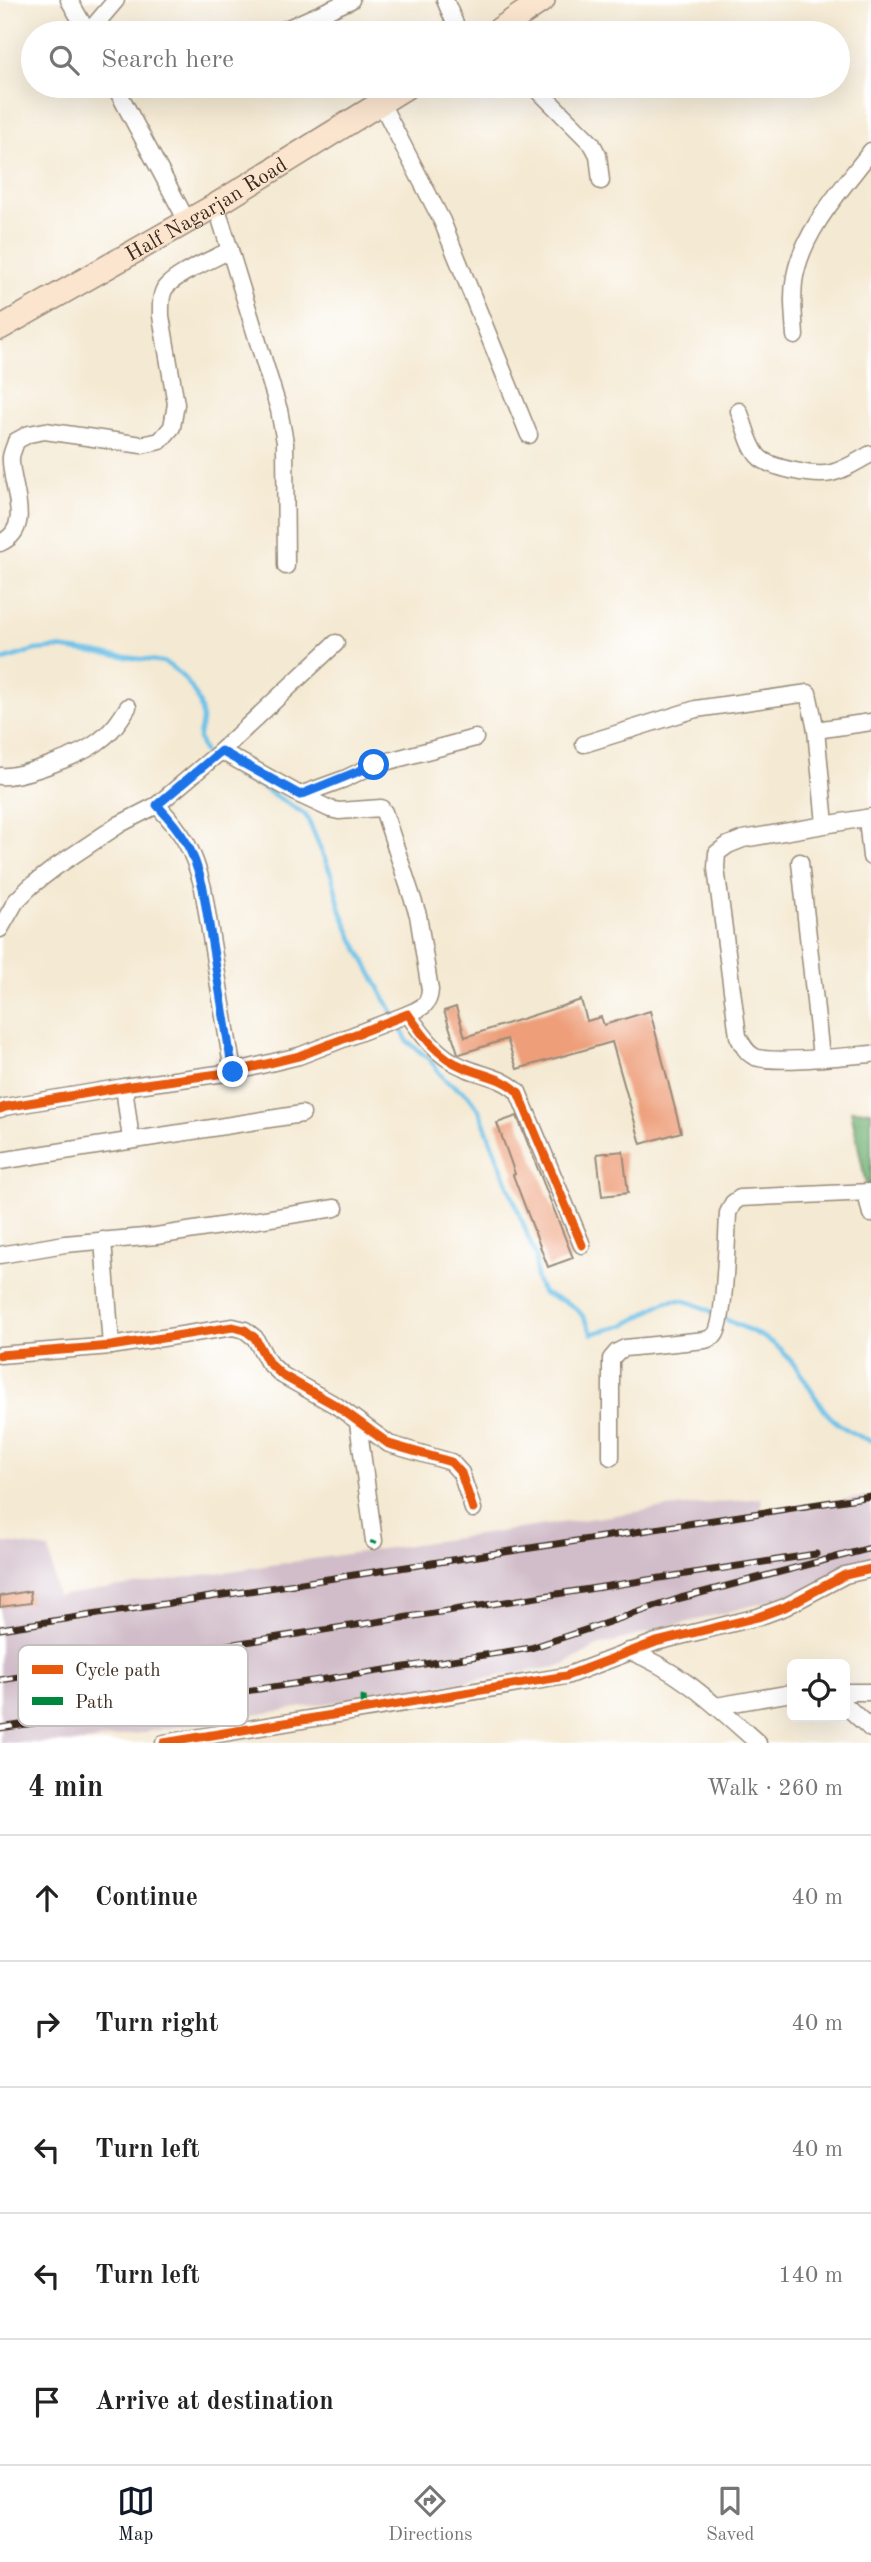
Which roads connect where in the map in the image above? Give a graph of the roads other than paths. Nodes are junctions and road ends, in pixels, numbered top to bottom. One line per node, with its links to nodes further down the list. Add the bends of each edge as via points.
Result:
1 (69, 0): 6 (street)
2 (116, 0): 7 (street)
3 (352, 0): 8 (street)
4 (445, 0): 9 (street)
5 (543, 0): 10 (main road)
6 (81, 21)
7 (98, 21)
8 (304, 21)
9 (454, 21)
10 (514, 21)
11 (122, 98): 18 (street)
12 (387, 98): 14 (main road, Half Nagarjan Road)
13 (546, 98): 16 (street, via 592,144)
14 (380, 102): 17 (main road, Half Nagarjan Road); 23 (street, via 442,221)
15 (871, 151): 21 (street, via 806,244 795,277)
16 (601, 181)
17 (216, 205): 18 (main road, Half Nagarjan Road); 19 (street)
18 (187, 221): 20 (main road, Half Nagarjan Road)
19 (230, 250): 25 (street, via 164,290 161,316 176,404 172,427 160,440 142,445 45,432 29,433 16,441 11,456 17,529); 26 (street, via 285,442)
20 (0, 328)
21 (795, 336)
22 (739, 411): 24 (street, via 753,448 772,466 832,473)
23 (529, 435)
24 (871, 454)
25 (0, 543)
26 (286, 566)
27 (336, 643): 33 (street)
28 (128, 707): 34 (street, via 114,728 79,753 12,777)
29 (871, 722): 30 (street)
30 (816, 730): 32 (street, via 808,693 696,709); 38 (street)
31 (475, 738): 35 (street, via 374,765)
32 (584, 744)
33 (221, 751): 35 (street); 36 (street)
34 (0, 776)
35 (300, 795): 42 (street, via 339,811 381,808 384,812 418,915 430,990 425,1007)
36 (157, 805): 41 (street, via 48,872 16,901); 45 (street, via 181,832 195,859)
37 (869, 818): 38 (street); 39 (street)
38 (825, 824): 44 (street, via 728,845 718,853 716,868 738,1036 744,1049 756,1057)
39 (871, 857)
40 (800, 862): 44 (street)
41 (0, 929)
42 (405, 1016): 45 (street, via 299,1056); 55 (street, via 459,1066 509,1083 517,1092)
43 (871, 1054): 44 (street)
44 (821, 1057)
45 (233, 1072): 46 (street)
46 (124, 1087): 47 (street); 49 (street)
47 (0, 1109)
48 (302, 1114): 49 (street)
49 (131, 1140): 50 (street)
50 (0, 1161)
51 (868, 1192): 53 (street); 60 (street, via 740,1198 733,1203 728,1213 715,1335 705,1340 625,1348 611,1359)
52 (335, 1208): 54 (street)
53 (871, 1214)
54 (103, 1240): 56 (street); 57 (street)
55 (582, 1245)
56 (0, 1255)
57 (111, 1346): 58 (street); 59 (street, via 233,1327 245,1330 282,1375)
58 (0, 1355)
59 (358, 1423): 61 (street, via 389,1444 451,1462 461,1473); 62 (street)
60 (611, 1457)
61 (473, 1509)
62 (374, 1541)
63 (871, 1569): 64 (street, via 845,1575 758,1617)
64 (629, 1651): 68 (street, via 656,1661); 71 (street, via 566,1675)
65 (850, 1692): 66 (street)
66 (871, 1692)
67 (787, 1694): 68 (street)
68 (716, 1706): 73 (street)
69 (850, 1710): 70 (street)
70 (871, 1729)
71 (190, 1741): 72 (street)
72 (164, 1743)
73 (758, 1743)

